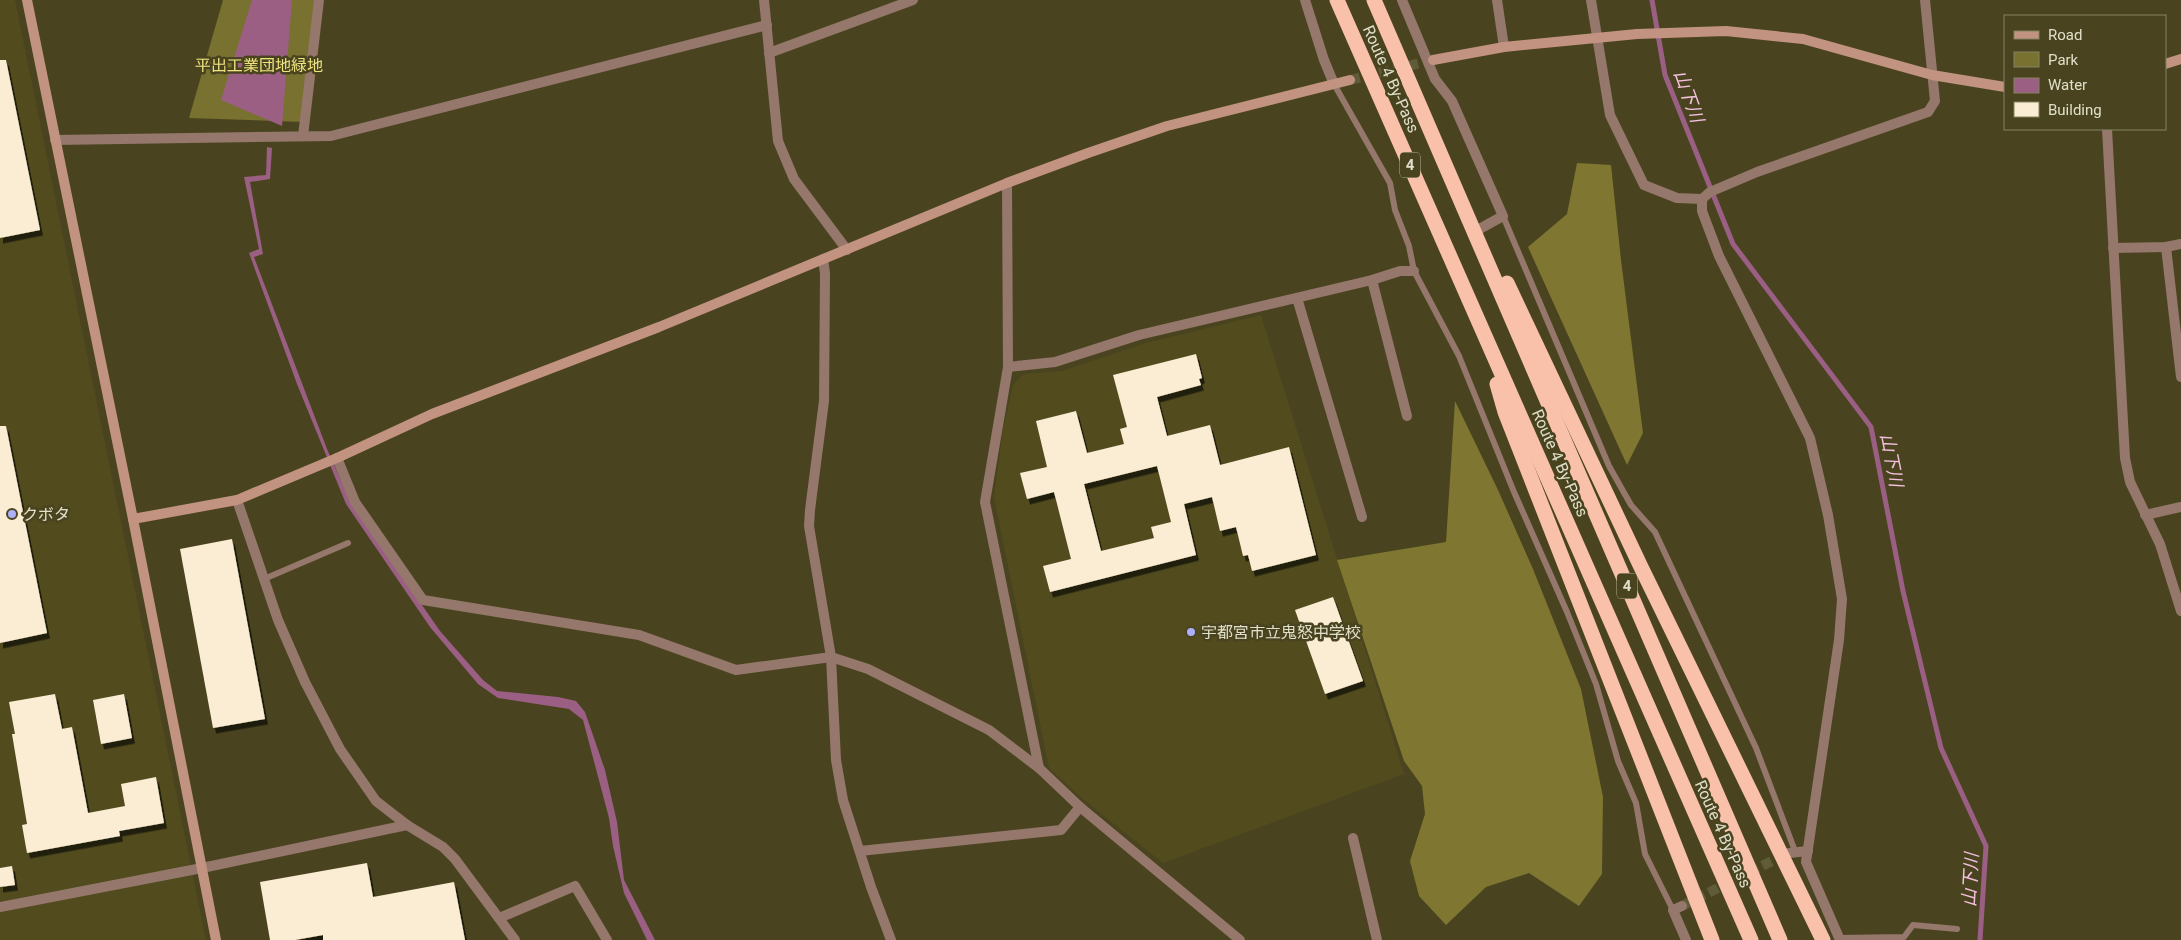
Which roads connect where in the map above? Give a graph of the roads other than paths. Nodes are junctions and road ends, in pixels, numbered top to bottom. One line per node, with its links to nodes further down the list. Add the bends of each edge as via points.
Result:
1 (27, 0): 25 (street)
2 (319, 0): 24 (street)
3 (764, 0): 12 (street)
4 (913, 0): 15 (street)
5 (1305, 0): 21 (street)
6 (1337, 0): 38 (highway, Route 4 By-Pass / 4)
7 (1374, 0): 29 (highway, Route 4 By-Pass / 4)
8 (1402, 0): 28 (street, via 1435,79 1452,101)
9 (1497, 0): 14 (street)
10 (1591, 0): 13 (street)
11 (1925, 0): 19 (street)
12 (767, 25): 15 (street); 24 (street, via 331,136)
13 (1596, 38): 14 (street); 19 (street, via 1726,31 1803,39); 27 (street, via 1610,115 1644,185 1677,198)
14 (1504, 47): 17 (street)
15 (769, 52): 33 (street, via 778,141 783,158 794,179)
16 (2181, 59): 18 (street)
17 (1433, 60)
18 (2166, 64)
19 (1932, 75): 22 (street); 27 (street, via 1934,101 1928,112 1757,172 1710,192)
20 (1350, 80): 21 (street)
21 (1334, 84): 26 (street, via 1167,126); 35 (lane, via 1390,183)
22 (2004, 87)
23 (2108, 130): 31 (street)
24 (303, 136): 25 (street)
25 (55, 140): 47 (street)
26 (1008, 183): 33 (street); 39 (street)
27 (1702, 199): 57 (street, via 1702,211 1719,256 1810,438 1828,515 1842,599 1839,640)
28 (1503, 216): 29 (street); 58 (lane, via 1609,466 1632,505 1655,532 1748,731)
29 (1474, 232): 74 (highway, Route 4 By-Pass / 4); 75 (highway, via 1504,276 1640,565)
30 (2181, 244): 32 (street)
31 (2113, 248): 32 (street); 45 (street, via 2124,458 2130,482)
32 (2166, 248): 40 (street)
33 (847, 250): 34 (street)
34 (824, 259): 42 (street, via 659,327 432,414); 51 (street, via 824,401 809,526)
35 (1414, 271): 36 (street, via 1400,271); 61 (lane, via 1459,356 1567,612 1596,684 1618,761 1636,803 1645,854)
36 (1372, 280): 37 (street); 41 (street)
37 (1297, 298): 39 (street, via 1140,335 1055,362); 46 (street)
38 (1482, 329): 72 (highway, via 1505,412); 73 (highway, Route 4 By-Pass / 4)
39 (1008, 367): 52 (street, via 985,502)
40 (2181, 377)
41 (1407, 416)
42 (337, 458): 43 (street); 51 (street, via 355,502 423,600 639,635 736,670)
43 (237, 500): 47 (street); 49 (street)
44 (2181, 507): 45 (street)
45 (2145, 515): 50 (street, via 2160,544)
46 (1362, 518)
47 (133, 519): 59 (street)
48 (348, 543): 49 (lane)
49 (264, 580): 54 (street, via 305,682 340,749 376,802)
50 (2181, 611)
51 (831, 657): 52 (street, via 868,669 989,730); 56 (street, via 836,760 843,800)
52 (1039, 768): 53 (street)
53 (1080, 807): 56 (street, via 1061,830); 69 (street)
54 (407, 825): 59 (street); 62 (street, via 443,847 455,859)
55 (1353, 838): 70 (street)
56 (860, 851): 68 (street)
57 (1808, 851): 58 (street); 64 (street, via 1806,862)
58 (1792, 852)
59 (202, 868): 60 (street); 65 (street)
60 (0, 906)
61 (1677, 908): 71 (street)
62 (499, 918): 66 (street); 67 (street, via 575,886)
63 (1957, 929): 64 (lane, via 1913,925 1904,937)
64 (1840, 939)
65 (216, 940)
66 (515, 940)
67 (607, 940)
68 (891, 940)
69 (1240, 940)
70 (1377, 940)
71 (1686, 940)
72 (1712, 940)
73 (1751, 940)
74 (1780, 940)
75 (1823, 940)

